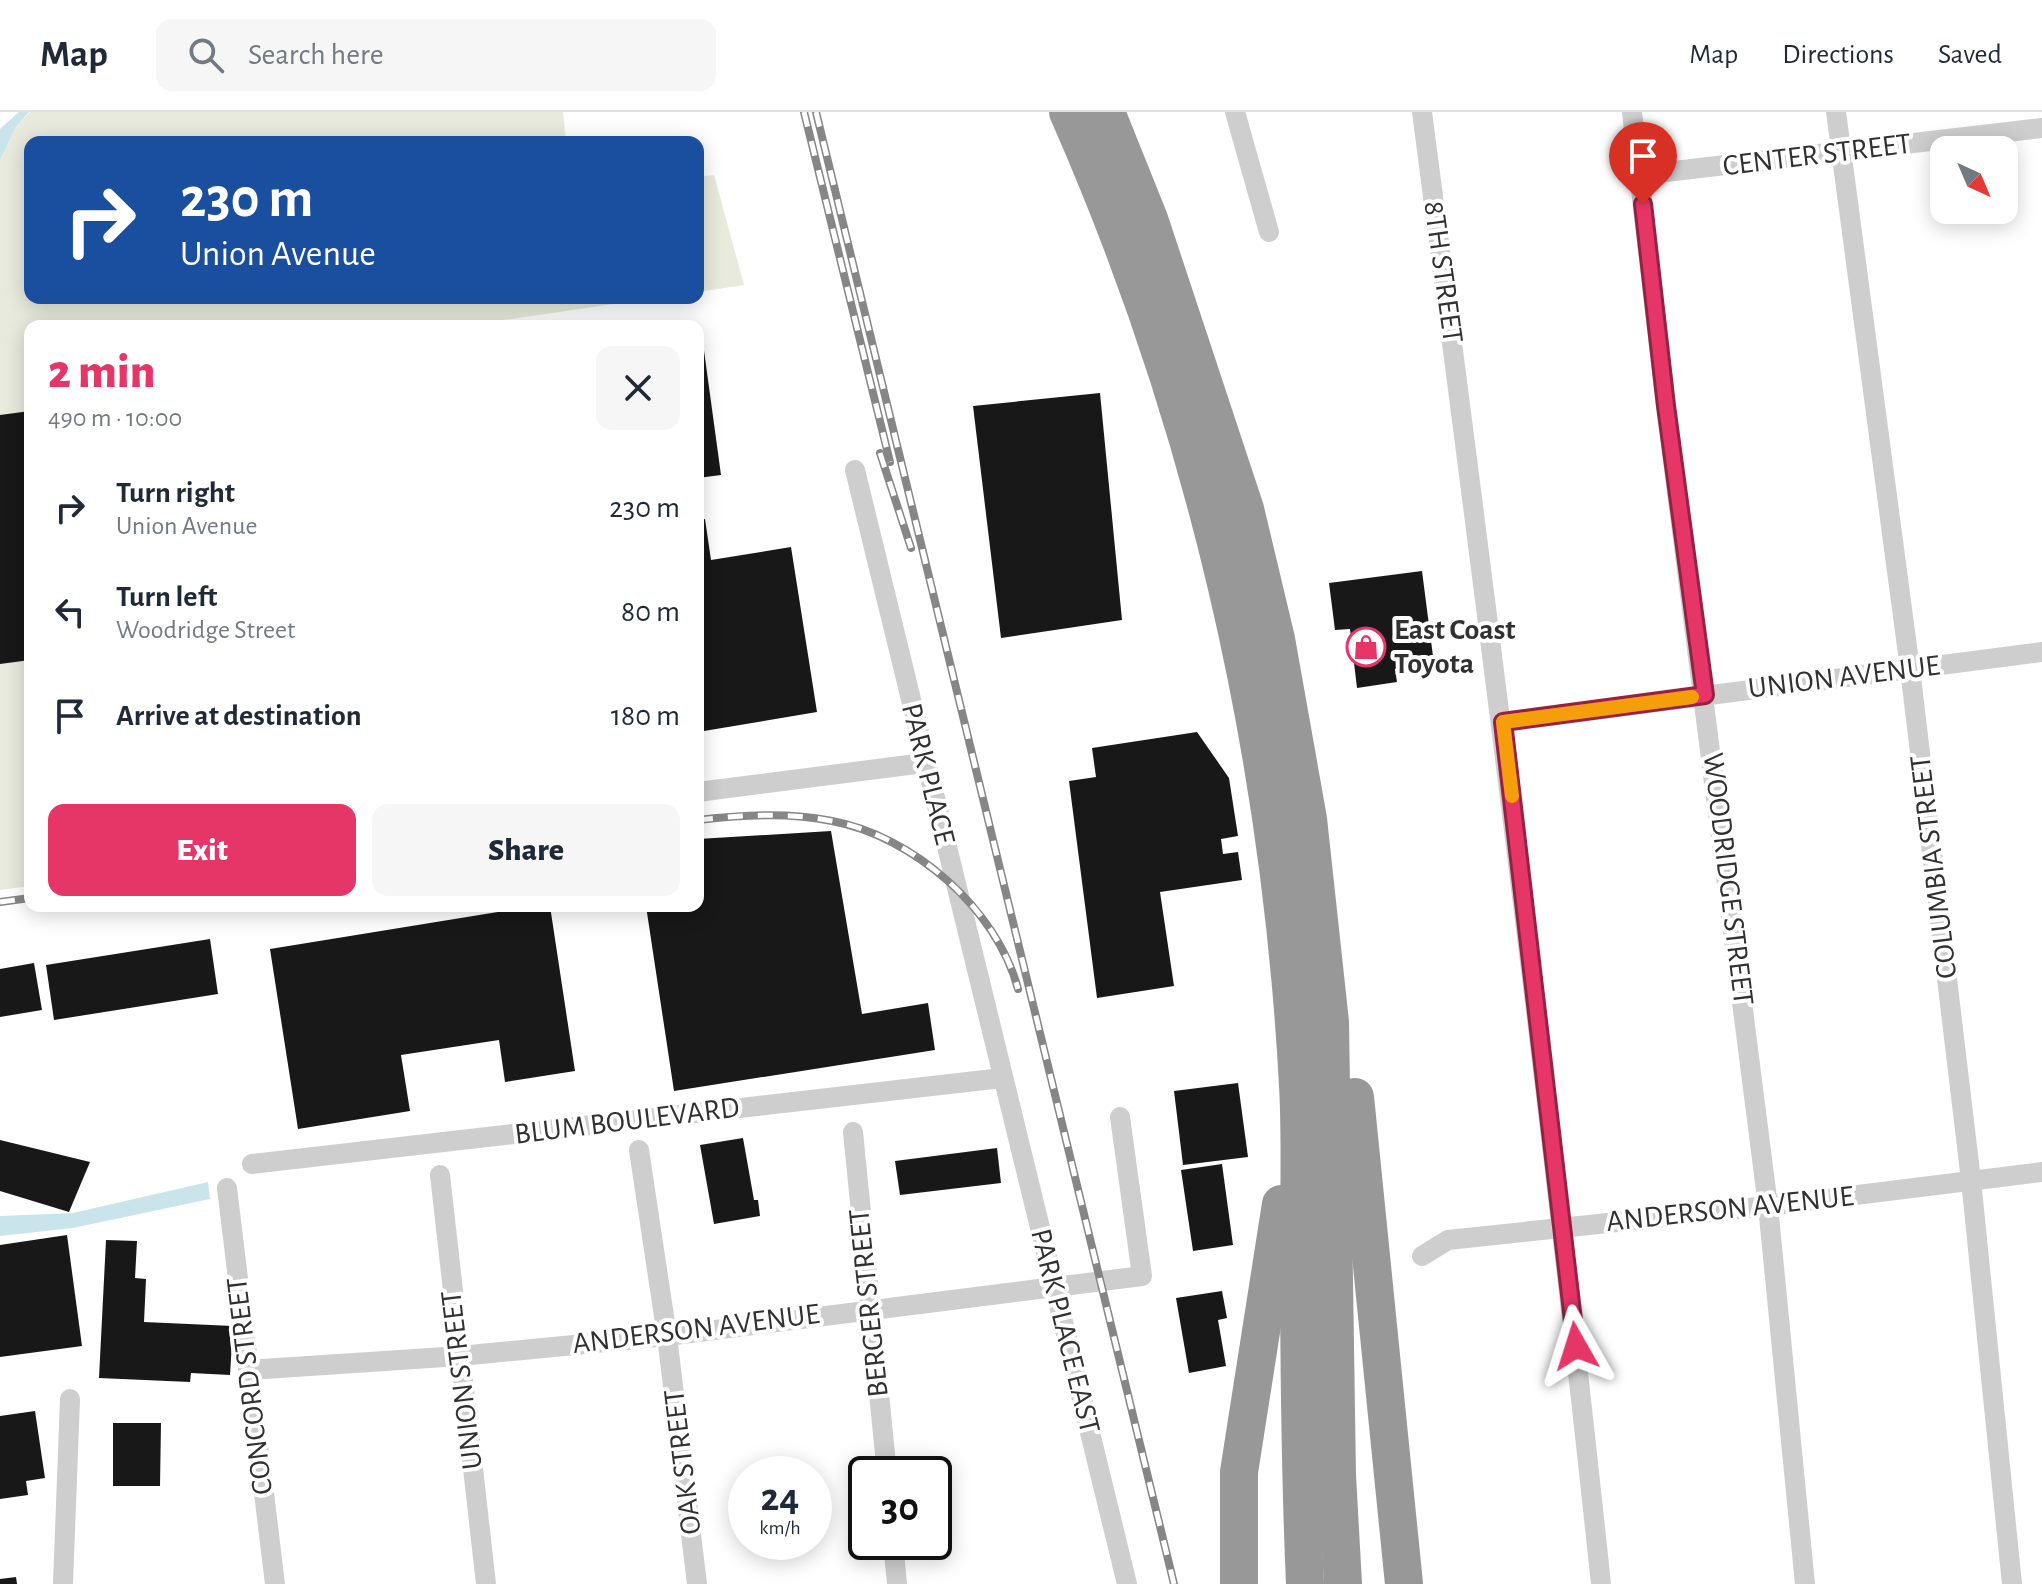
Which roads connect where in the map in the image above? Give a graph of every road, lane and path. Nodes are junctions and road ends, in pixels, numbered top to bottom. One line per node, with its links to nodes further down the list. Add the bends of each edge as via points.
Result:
1 (1068, 112): 20 (highway, via 1166,370 1222,559 1256,723 1280,886)
2 (1106, 112): 18 (highway, via 1149,219 1245,509 1276,639)
3 (1235, 112): 10 (street)
4 (1422, 112): 15 (street, 8TH STREET)
5 (1632, 112): 9 (street, WOODRIDGE STREET)
6 (1836, 112): 8 (street, COLUMBIA STREET)
7 (2042, 128): 8 (street, CENTER STREET)
8 (1840, 152): 9 (street, CENTER STREET); 13 (street, COLUMBIA STREET)
9 (1640, 175): 14 (street, WOODRIDGE STREET)
10 (1269, 232)
11 (855, 470): 16 (street, PARK PLACE)
12 (2042, 652): 13 (street, UNION AVENUE)
13 (1910, 669): 14 (street, UNION AVENUE); 27 (street, COLUMBIA STREET)
14 (1705, 695): 15 (street, UNION AVENUE); 29 (street, WOODRIDGE STREET)
15 (1503, 722): 30 (street, 8TH STREET)
16 (924, 763): 17 (street); 19 (street, PARK PLACE)
17 (704, 791)
18 (1308, 819): 48 (highway, via 1330,1022); 49 (highway, via 1344,1009)
19 (1002, 1078): 24 (street, BLUM BOULEVARD); 32 (street, PARK PLACE EAST)
20 (1298, 1090): 46 (highway, via 1236,1503); 47 (highway)
21 (1120, 1117): 32 (street, ANDERSON AVENUE, via 1142,1276)
22 (853, 1132): 33 (street, BERGER STREET)
23 (639, 1150): 34 (street, OAK STREET)
24 (252, 1164)
25 (2042, 1172): 27 (street, ANDERSON AVENUE)
26 (440, 1175): 35 (street, UNION STREET)
27 (1971, 1180): 29 (street, ANDERSON AVENUE); 52 (street, COLUMBIA STREET)
28 (227, 1188): 36 (street, CONCORD STREET)
29 (1768, 1206): 30 (street, ANDERSON AVENUE); 51 (street, WOODRIDGE STREET)
30 (1563, 1227): 31 (street, ANDERSON AVENUE, via 1448,1240); 50 (street, 8TH STREET)
31 (1422, 1256)
32 (1053, 1286): 33 (street, ANDERSON AVENUE); 45 (street, PARK PLACE EAST)
33 (870, 1308): 34 (street, ANDERSON AVENUE); 38 (street, BERGER STREET)
34 (667, 1336): 35 (street, ANDERSON AVENUE); 43 (street, OAK STREET)
35 (460, 1356): 36 (street, ANDERSON AVENUE); 42 (street, UNION STREET)
36 (248, 1370): 41 (street, CONCORD STREET)
37 (70, 1399): 40 (street)
38 (885, 1456)
39 (895, 1560): 44 (street)
40 (63, 1584)
41 (275, 1584)
42 (486, 1584)
43 (697, 1584)
44 (897, 1584)
45 (1127, 1584)
46 (1239, 1584)
47 (1305, 1584)
48 (1343, 1584)
49 (1404, 1584)
50 (1601, 1584)
51 (1805, 1584)
52 (2012, 1584)

